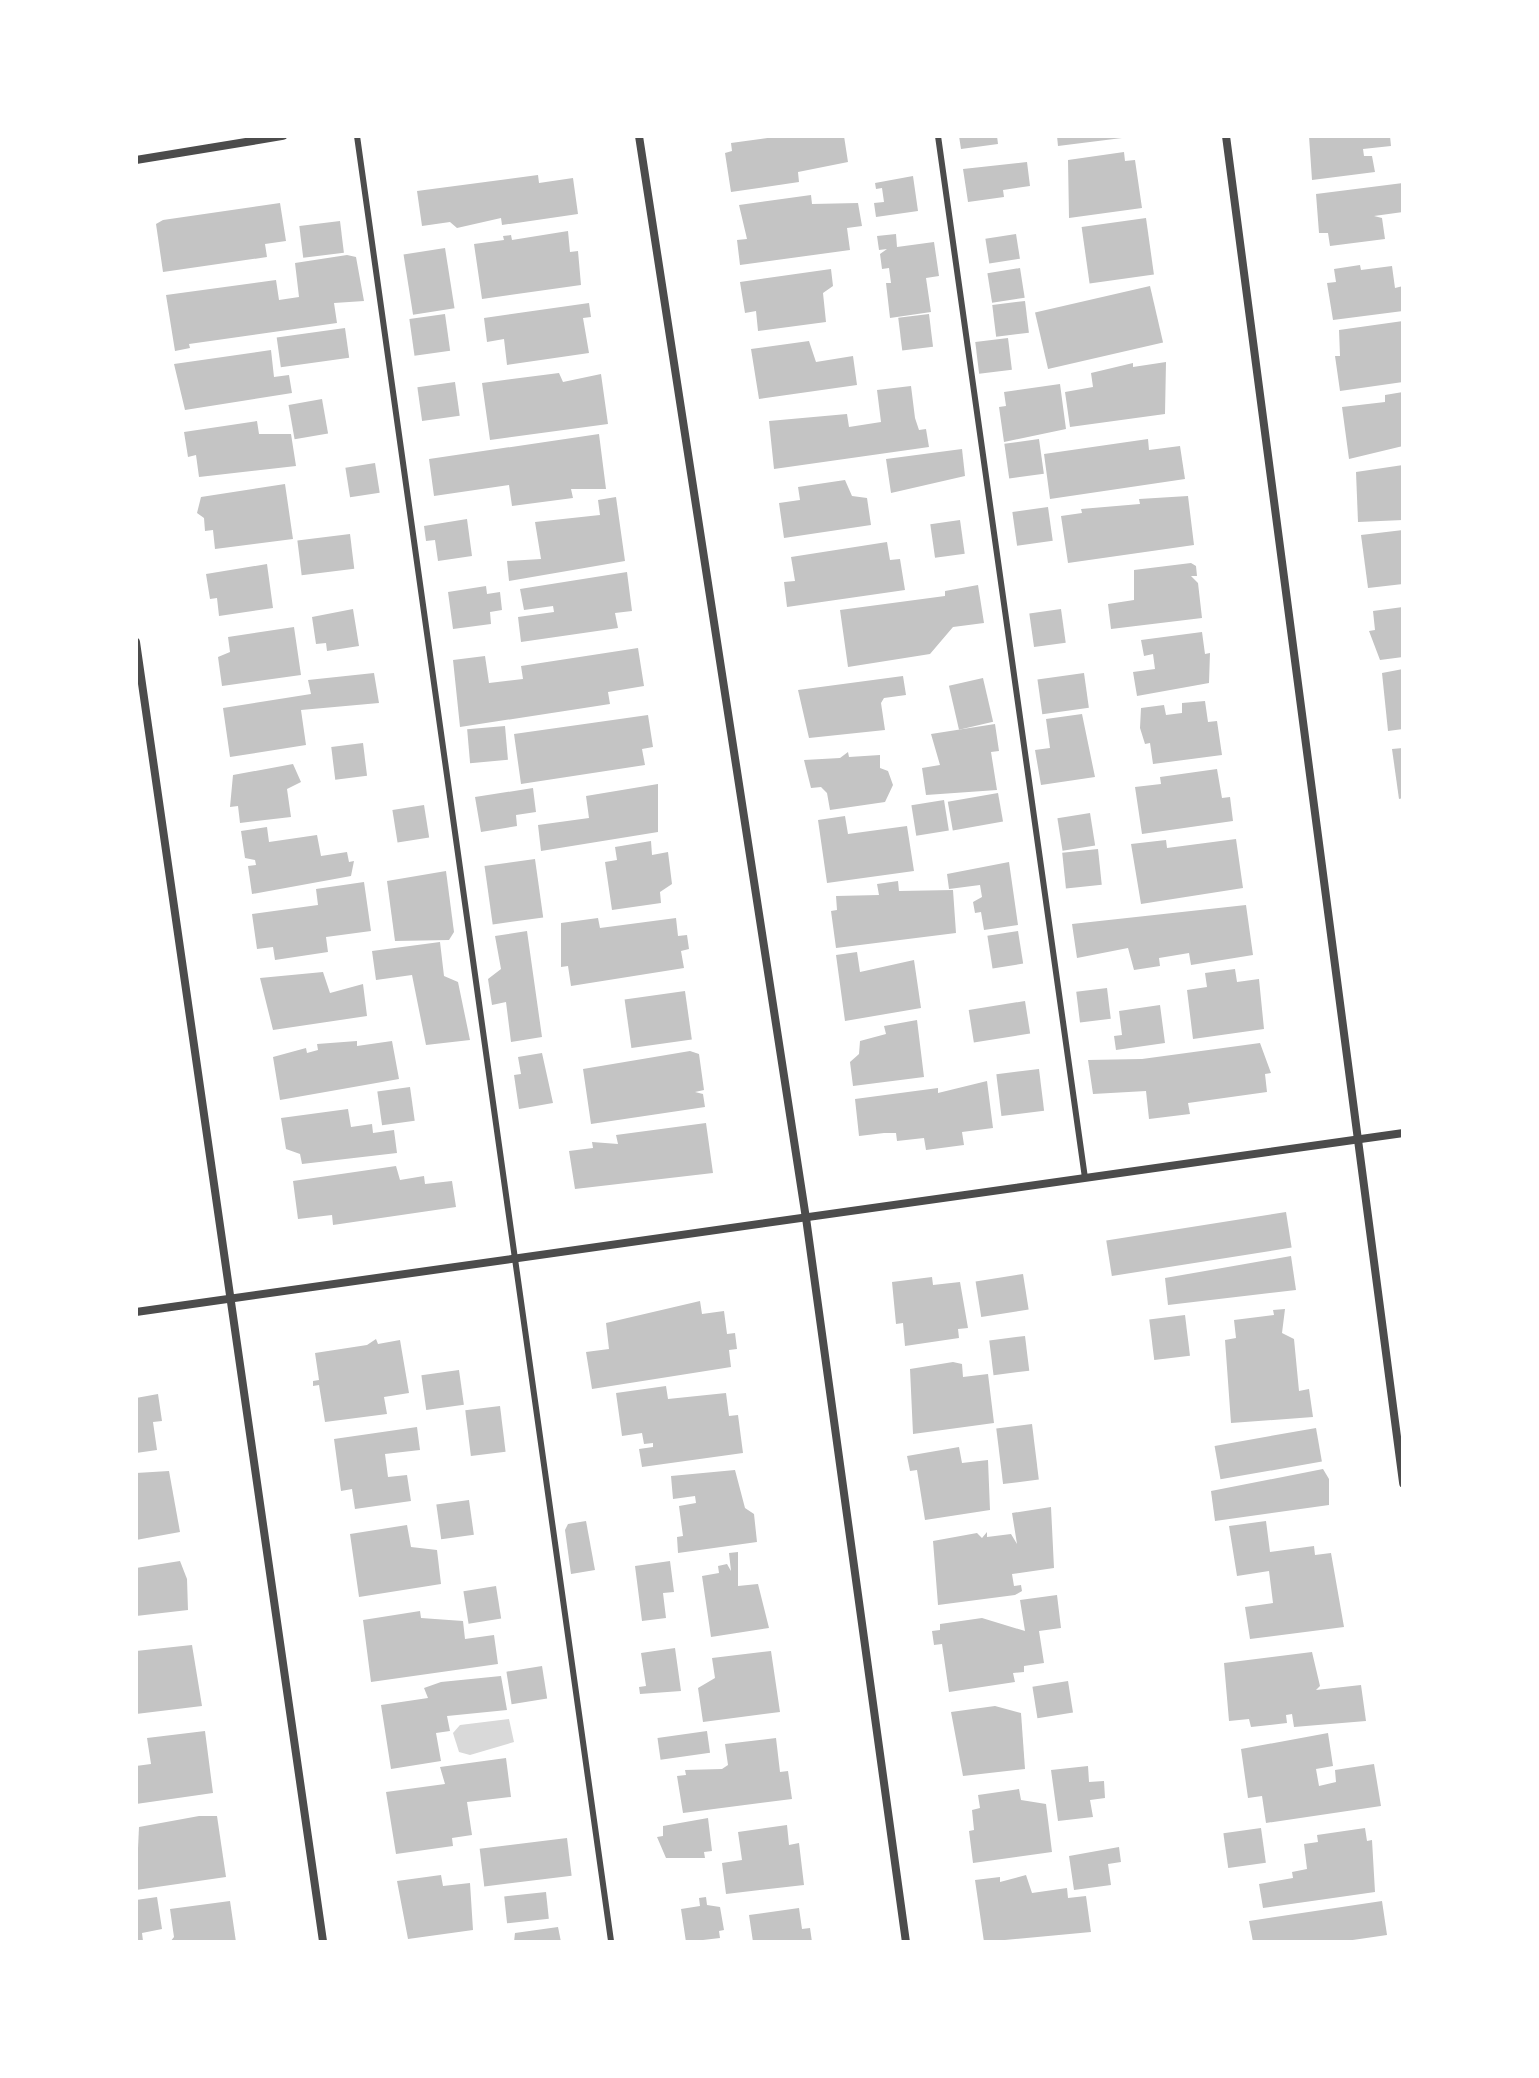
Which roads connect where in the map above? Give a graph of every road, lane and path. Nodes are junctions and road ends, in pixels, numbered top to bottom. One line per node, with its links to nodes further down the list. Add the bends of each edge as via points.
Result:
1 (283, 136): 6 (street)
2 (357, 136): 12 (lane)
3 (639, 136): 11 (street)
4 (938, 136): 10 (lane)
5 (1226, 136): 9 (street)
6 (136, 160)
7 (136, 642): 13 (street)
8 (1403, 1133): 9 (street)
9 (1357, 1140): 10 (street); 15 (street)
10 (1085, 1178): 11 (street)
11 (806, 1218): 12 (street); 18 (street)
12 (515, 1259): 13 (street); 17 (lane)
13 (232, 1299): 14 (street); 16 (street)
14 (136, 1312)
15 (1403, 1483)
16 (323, 1942)
17 (611, 1942)
18 (906, 1942)

